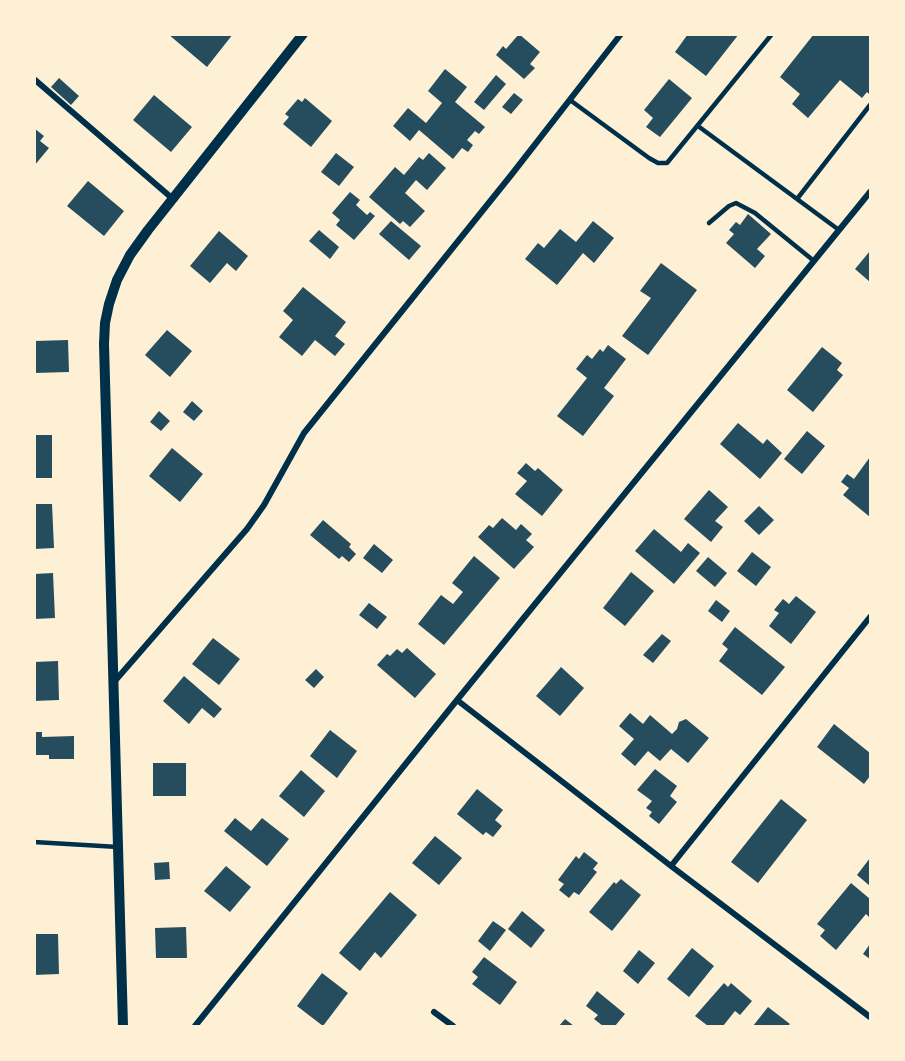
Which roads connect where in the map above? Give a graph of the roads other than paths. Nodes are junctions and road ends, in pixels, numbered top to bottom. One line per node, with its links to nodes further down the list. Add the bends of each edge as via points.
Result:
1 (303, 34): 9 (street)
2 (621, 34): 5 (street)
3 (772, 34): 7 (lane)
4 (34, 79): 9 (street)
5 (570, 100): 7 (lane, via 658,163 668,163); 15 (street, via 304,433 251,524)
6 (870, 105): 10 (lane)
7 (698, 126): 10 (lane)
8 (870, 192): 12 (street)
9 (172, 199): 15 (street, via 123,268 105,323)
10 (797, 200): 12 (lane)
11 (709, 222): 13 (lane, via 736,203 755,213)
12 (839, 230): 13 (street)
13 (814, 261): 16 (street)
14 (870, 617): 19 (street)
15 (112, 684): 18 (street)
16 (457, 700): 19 (street); 23 (street)
17 (34, 842): 18 (lane)
18 (118, 847): 22 (street)
19 (671, 866): 21 (street)
20 (434, 1012): 24 (street)
21 (870, 1017)
22 (123, 1026)
23 (195, 1026)
24 (453, 1026)

